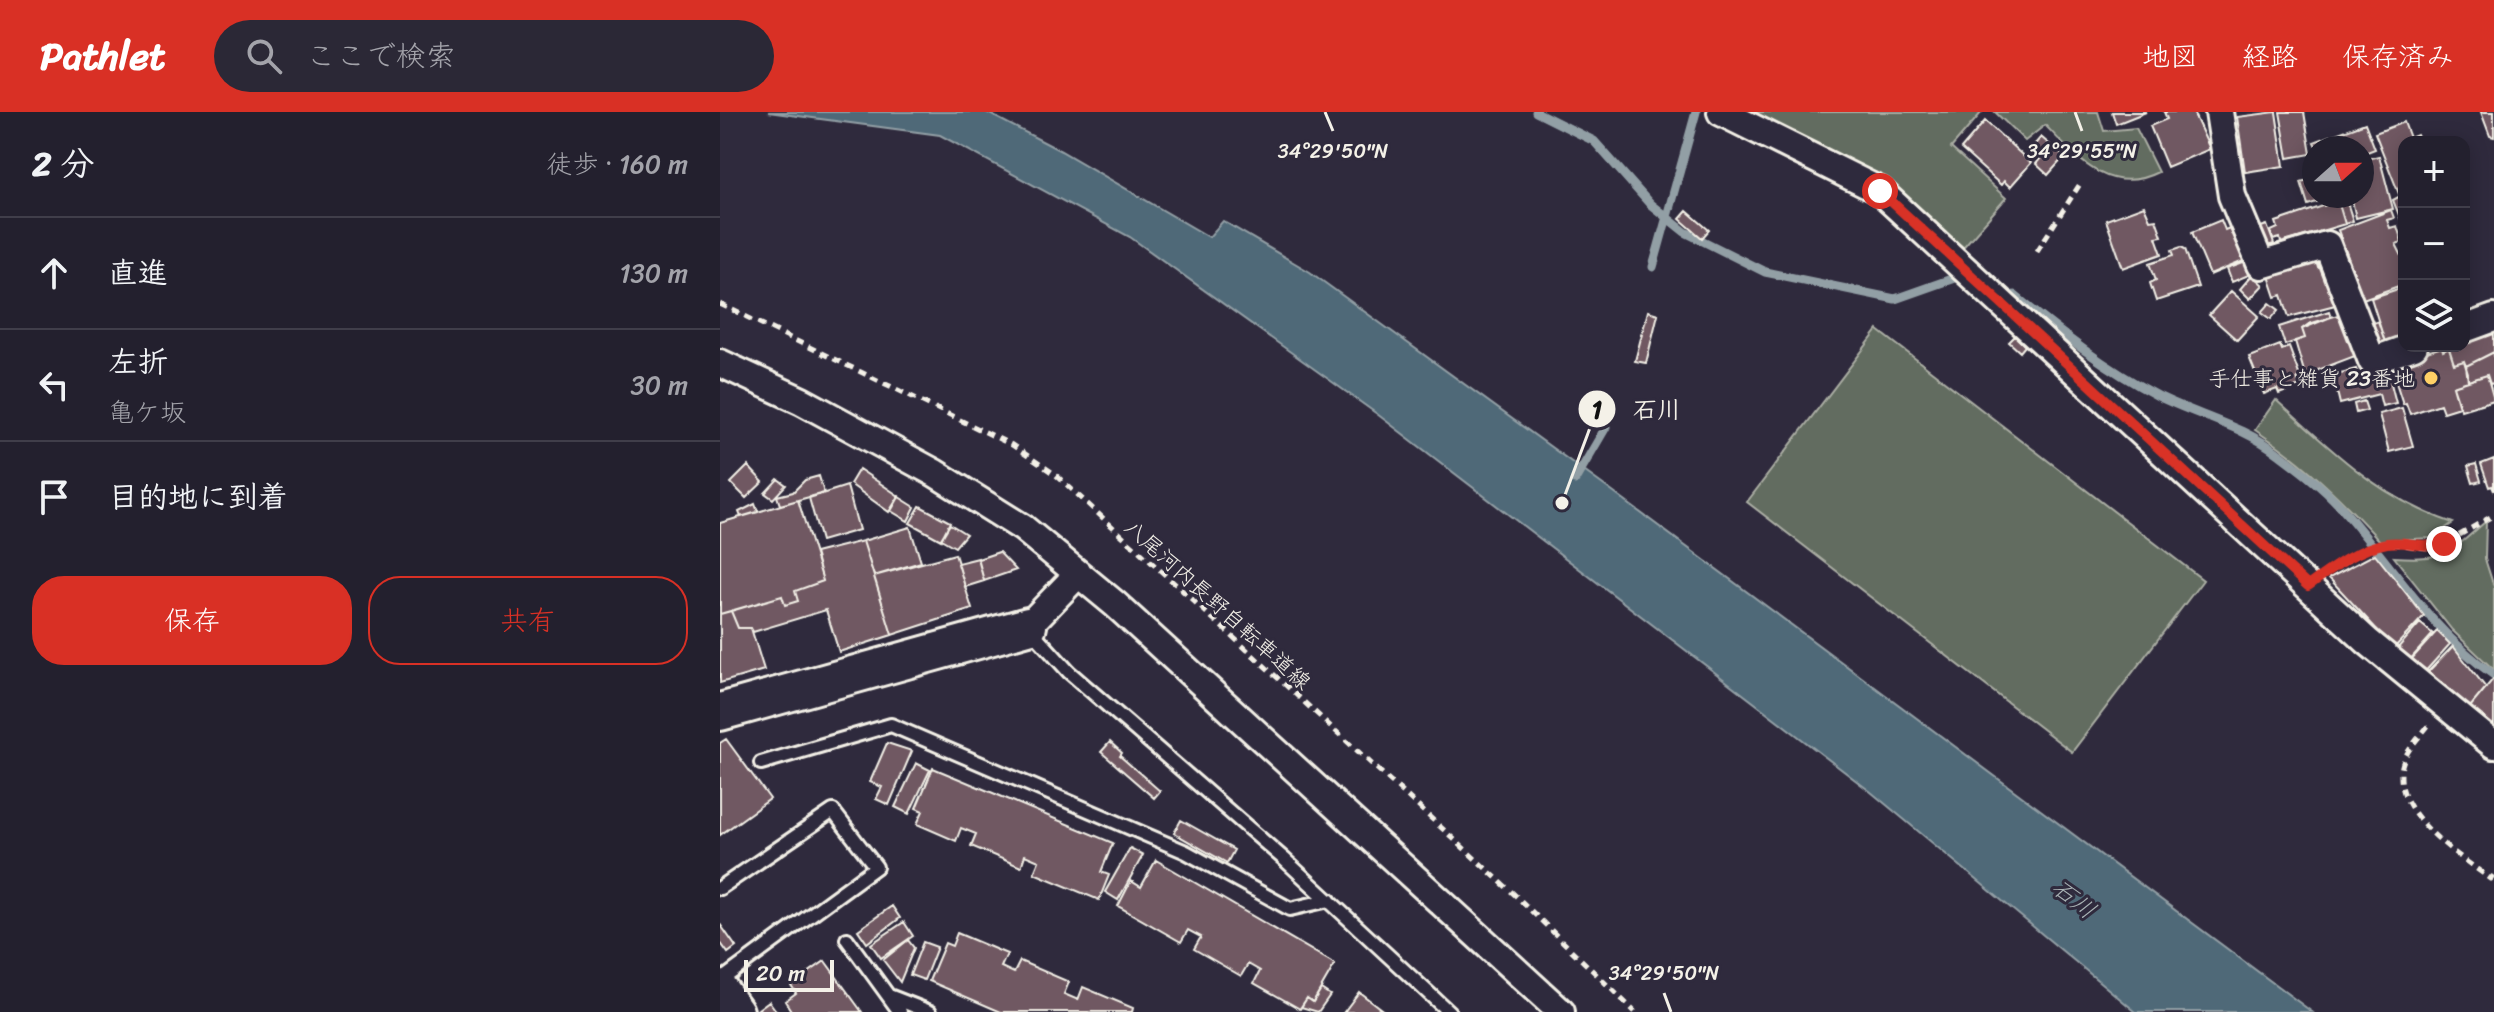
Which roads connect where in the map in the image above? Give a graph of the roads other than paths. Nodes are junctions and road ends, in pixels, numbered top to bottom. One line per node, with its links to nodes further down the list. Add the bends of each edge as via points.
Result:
1 (1721, 112): 10 (street, via 1880,191 2308,586)
2 (2219, 112): 5 (street, via 2232,196 2261,265 2327,245 2372,361)
3 (2494, 318): 4 (street)
4 (2470, 327)
5 (2398, 352)
6 (720, 363): 7 (street, via 935,473 1023,528)
7 (1078, 574): 8 (street); 22 (street)
8 (1028, 626): 9 (street); 13 (lane, via 1069,672)
9 (720, 712)
10 (2494, 745)
11 (761, 763): 13 (lane, via 891,725 1186,852 1290,909)
12 (720, 888): 15 (lane, via 833,811 876,867)
13 (1329, 900): 21 (lane)
14 (847, 939): 17 (lane)
15 (720, 981)
16 (720, 991): 18 (street)
17 (889, 996): 19 (lane); 20 (lane)
18 (735, 1012)
19 (900, 1012)
20 (930, 1012)
21 (1449, 1012)
22 (1561, 1012)

